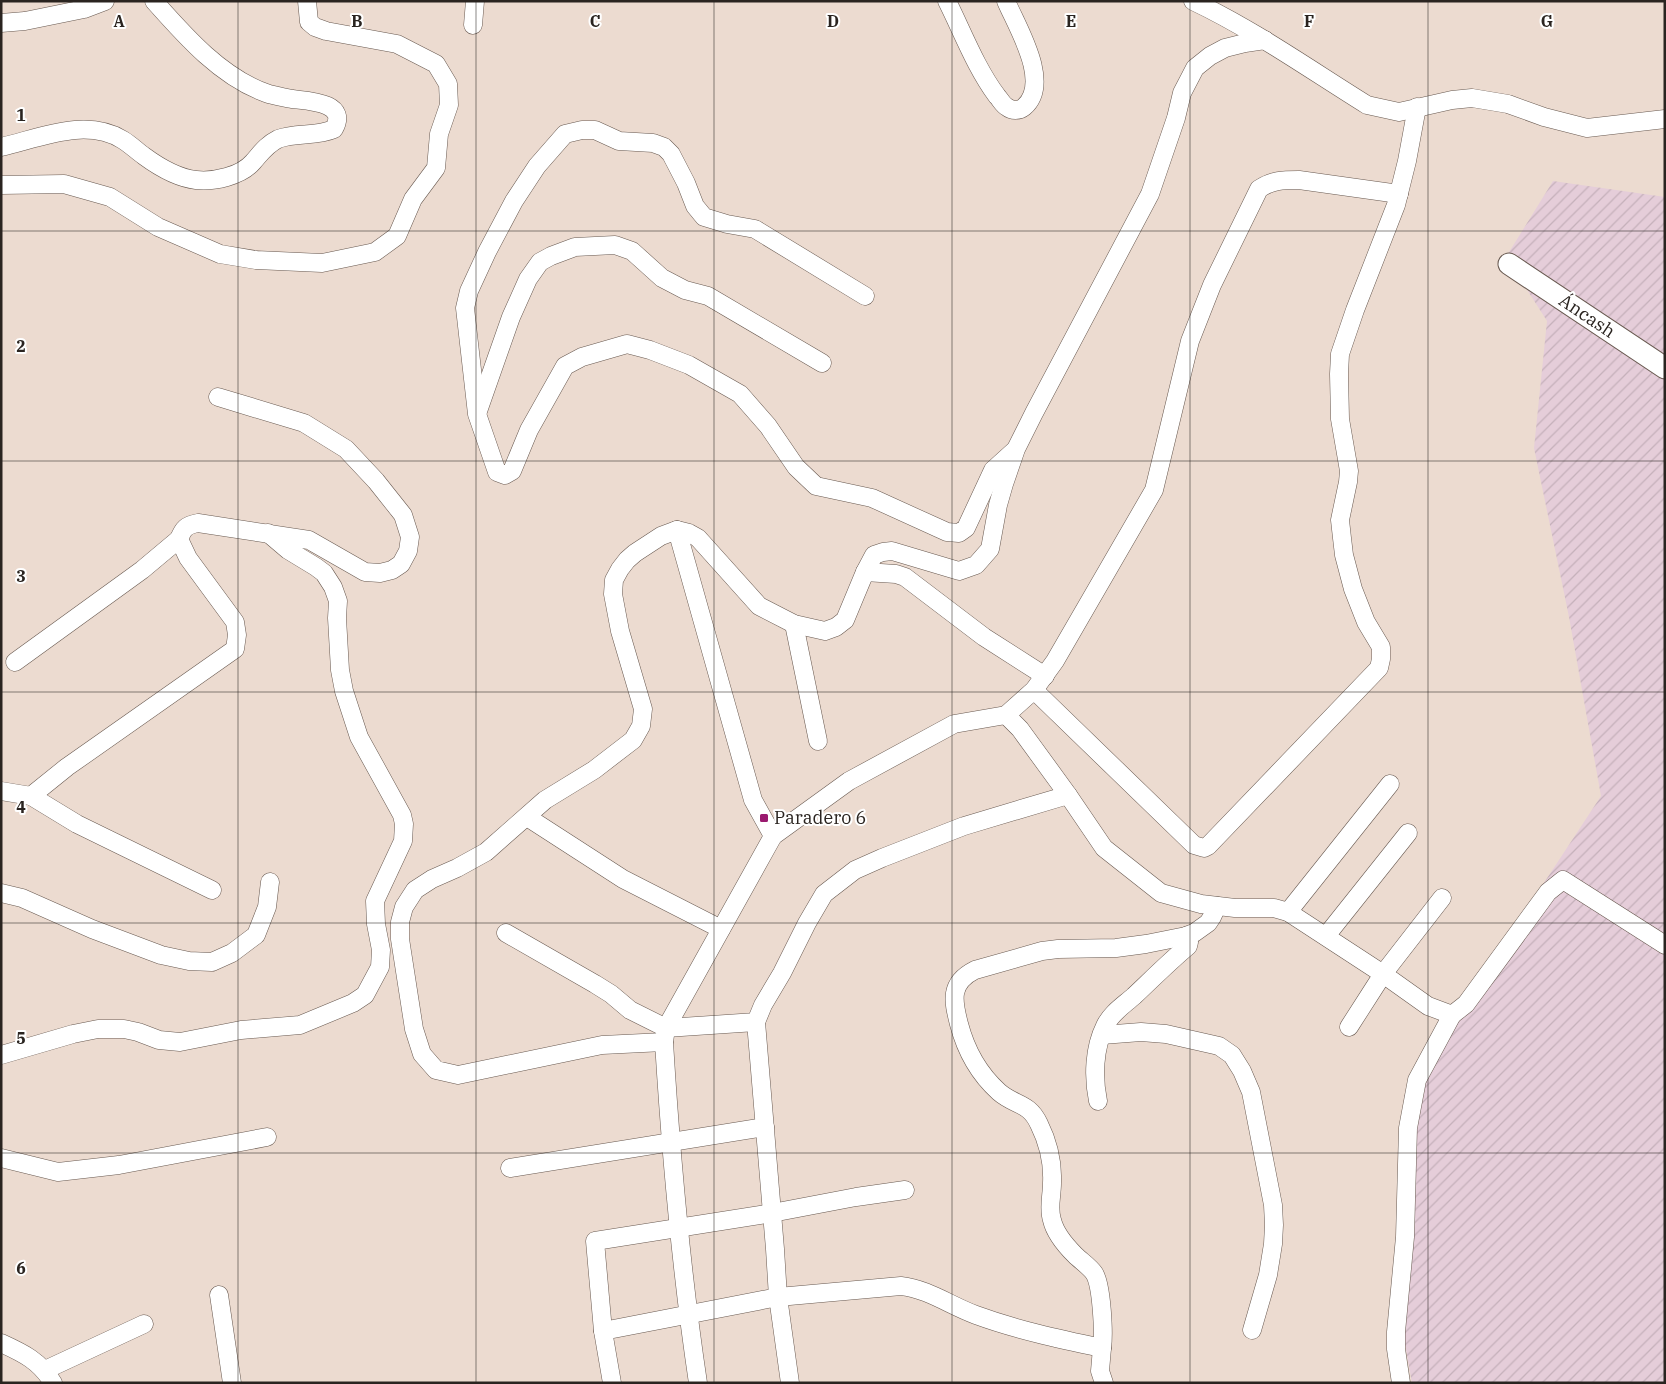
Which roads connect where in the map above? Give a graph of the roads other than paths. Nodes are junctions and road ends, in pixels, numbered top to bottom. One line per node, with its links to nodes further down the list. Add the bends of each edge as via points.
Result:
1 (105, 1): 8 (street, via 84,9)
2 (154, 1): 13 (street, via 187,38 243,82 265,92 309,100 331,108 338,120 334,129 280,138 266,146 253,163 241,171 207,180 172,172 124,141 97,130 76,129)
3 (307, 1): 14 (street, via 309,22 315,27 397,44 436,64 448,84 449,105 439,134 436,168 413,199 397,236 375,252 322,263 256,260 220,254 158,227 110,197 64,184)
4 (475, 1): 9 (street)
5 (947, 1): 6 (street, via 988,84 1007,108 1016,110 1028,103 1036,84 1032,61)
6 (1006, 1)
7 (1193, 1): 10 (street)
8 (1, 23)
9 (473, 25)
10 (1265, 40): 11 (street, via 1367,105 1399,112); 22 (street, via 1226,48 1195,68 1182,93 1150,194)
11 (1417, 107): 12 (street, via 1472,98 1508,104 1587,128); 15 (street)
12 (1665, 120)
13 (1, 147)
14 (1, 185)
15 (1399, 194): 29 (street, via 1299,180 1269,182 1260,189 1212,285 1190,341 1154,490 1056,661); 29 (street, via 1354,310 1340,354 1339,374 1340,419 1349,471 1340,520 1342,538 1359,606 1381,647 1379,668 1204,848 1194,845)
16 (1509, 264): 19 (street, Áncash)
17 (865, 296): 21 (street, via 755,229 704,216 695,206 671,154 664,147 653,143 619,141 595,130 565,134 537,166 514,201 469,291 465,324)
18 (822, 363): 21 (street, via 708,296 685,290 662,278 632,251 615,245 575,247 540,262 528,278)
19 (1665, 368)
20 (218, 397): 24 (street, via 304,423 346,449 403,515 410,537 408,551 401,564 392,570 366,572 309,540)
21 (477, 414): 22 (street, via 496,472 505,475 512,471 529,430 565,366 582,357 627,344 689,365 740,394 768,426 796,467 816,486 872,498 947,532 959,533 966,528 992,470)
22 (1016, 449): 26 (street, via 998,505 990,549 976,565 960,571 892,551 874,555)
23 (677, 530): 27 (street, via 698,538 759,606); 36 (street, via 635,553 614,580 613,594 620,631 643,709 641,726 633,740 594,770 545,800); 38 (street, via 753,800)
24 (268, 533): 25 (street, via 198,523 183,529); 56 (street, via 324,573 333,587 338,601 340,670 344,691 359,737 402,815 403,841 375,901 381,950 375,979 366,995 353,1003 300,1025 241,1030 180,1042 159,1040 124,1029 98,1029)
25 (179, 540): 28 (street); 35 (street, via 188,558 235,622 235,649)
26 (865, 572): 27 (street, via 845,620 836,627 824,631); 29 (street, via 896,574 904,578)
27 (794, 624): 31 (street)
28 (15, 662)
29 (1039, 683): 30 (street)
30 (1006, 715): 34 (street); 38 (street, via 954,724 849,781)
31 (818, 741)
32 (1390, 784): 44 (street)
33 (1, 791): 35 (street)
34 (1068, 794): 43 (street, via 1104,848 1161,893); 52 (street, via 964,826 855,870 824,894)
35 (31, 796): 40 (street, via 77,824)
36 (527, 817): 45 (street, via 623,879); 54 (street, via 486,852 415,890 404,907 400,939 414,1029 422,1054 436,1070 458,1075)
37 (1408, 833): 48 (street)
38 (773, 836): 45 (street)
39 (270, 882): 41 (street, via 268,907 256,935 212,962 162,955 22,898)
40 (212, 890)
41 (1, 893)
42 (1442, 898): 50 (street)
43 (1217, 906): 44 (street, via 1274,908); 47 (street, via 1208,923)
44 (1288, 912): 48 (street)
45 (721, 929): 54 (street)
46 (506, 933): 54 (street, via 611,994)
47 (1186, 936): 55 (street, via 1188,946 1116,1011); 73 (street, via 1116,948 1058,949 1026,954 968,973 955,992 954,1007 963,1041 973,1061 999,1092 1033,1112 1046,1138 1052,1168 1052,1220 1074,1254 1095,1274 1100,1297)
48 (1326, 936): 50 (street)
49 (1665, 945): 51 (street, via 1563,880 1548,892 1466,1004)
50 (1383, 974): 51 (street, via 1428,1006); 53 (street)
51 (1452, 1015): 80 (street, via 1416,1080 1408,1128 1405,1237 1396,1332)
52 (756, 1022): 54 (street); 58 (street)
53 (1349, 1027)
54 (665, 1035): 60 (street)
55 (1102, 1036): 57 (street, via 1095,1068); 70 (street, via 1141,1032 1166,1034 1219,1046 1232,1055 1242,1070 1251,1092 1274,1225 1268,1275)
56 (1, 1055)
57 (1098, 1101)
58 (765, 1127): 60 (street); 64 (street)
59 (267, 1137): 61 (street, via 119,1165 58,1172)
60 (670, 1141): 62 (street); 65 (street)
61 (1, 1158)
62 (510, 1168)
63 (904, 1190): 64 (street)
64 (772, 1214): 65 (street); 67 (street)
65 (679, 1228): 68 (street); 71 (street, via 595,1241)
66 (219, 1295): 75 (street)
67 (778, 1297): 68 (street); 73 (street, via 910,1287 1002,1324); 78 (street)
68 (688, 1314): 71 (street); 77 (street)
69 (144, 1324): 74 (street)
70 (1252, 1330)
71 (603, 1331): 76 (street)
72 (1, 1343): 74 (street, via 24,1354)
73 (1102, 1348): 79 (street, via 1100,1370)
74 (49, 1376)
75 (232, 1383)
76 (612, 1383)
77 (698, 1383)
78 (790, 1383)
79 (1104, 1383)
80 (1401, 1383)

